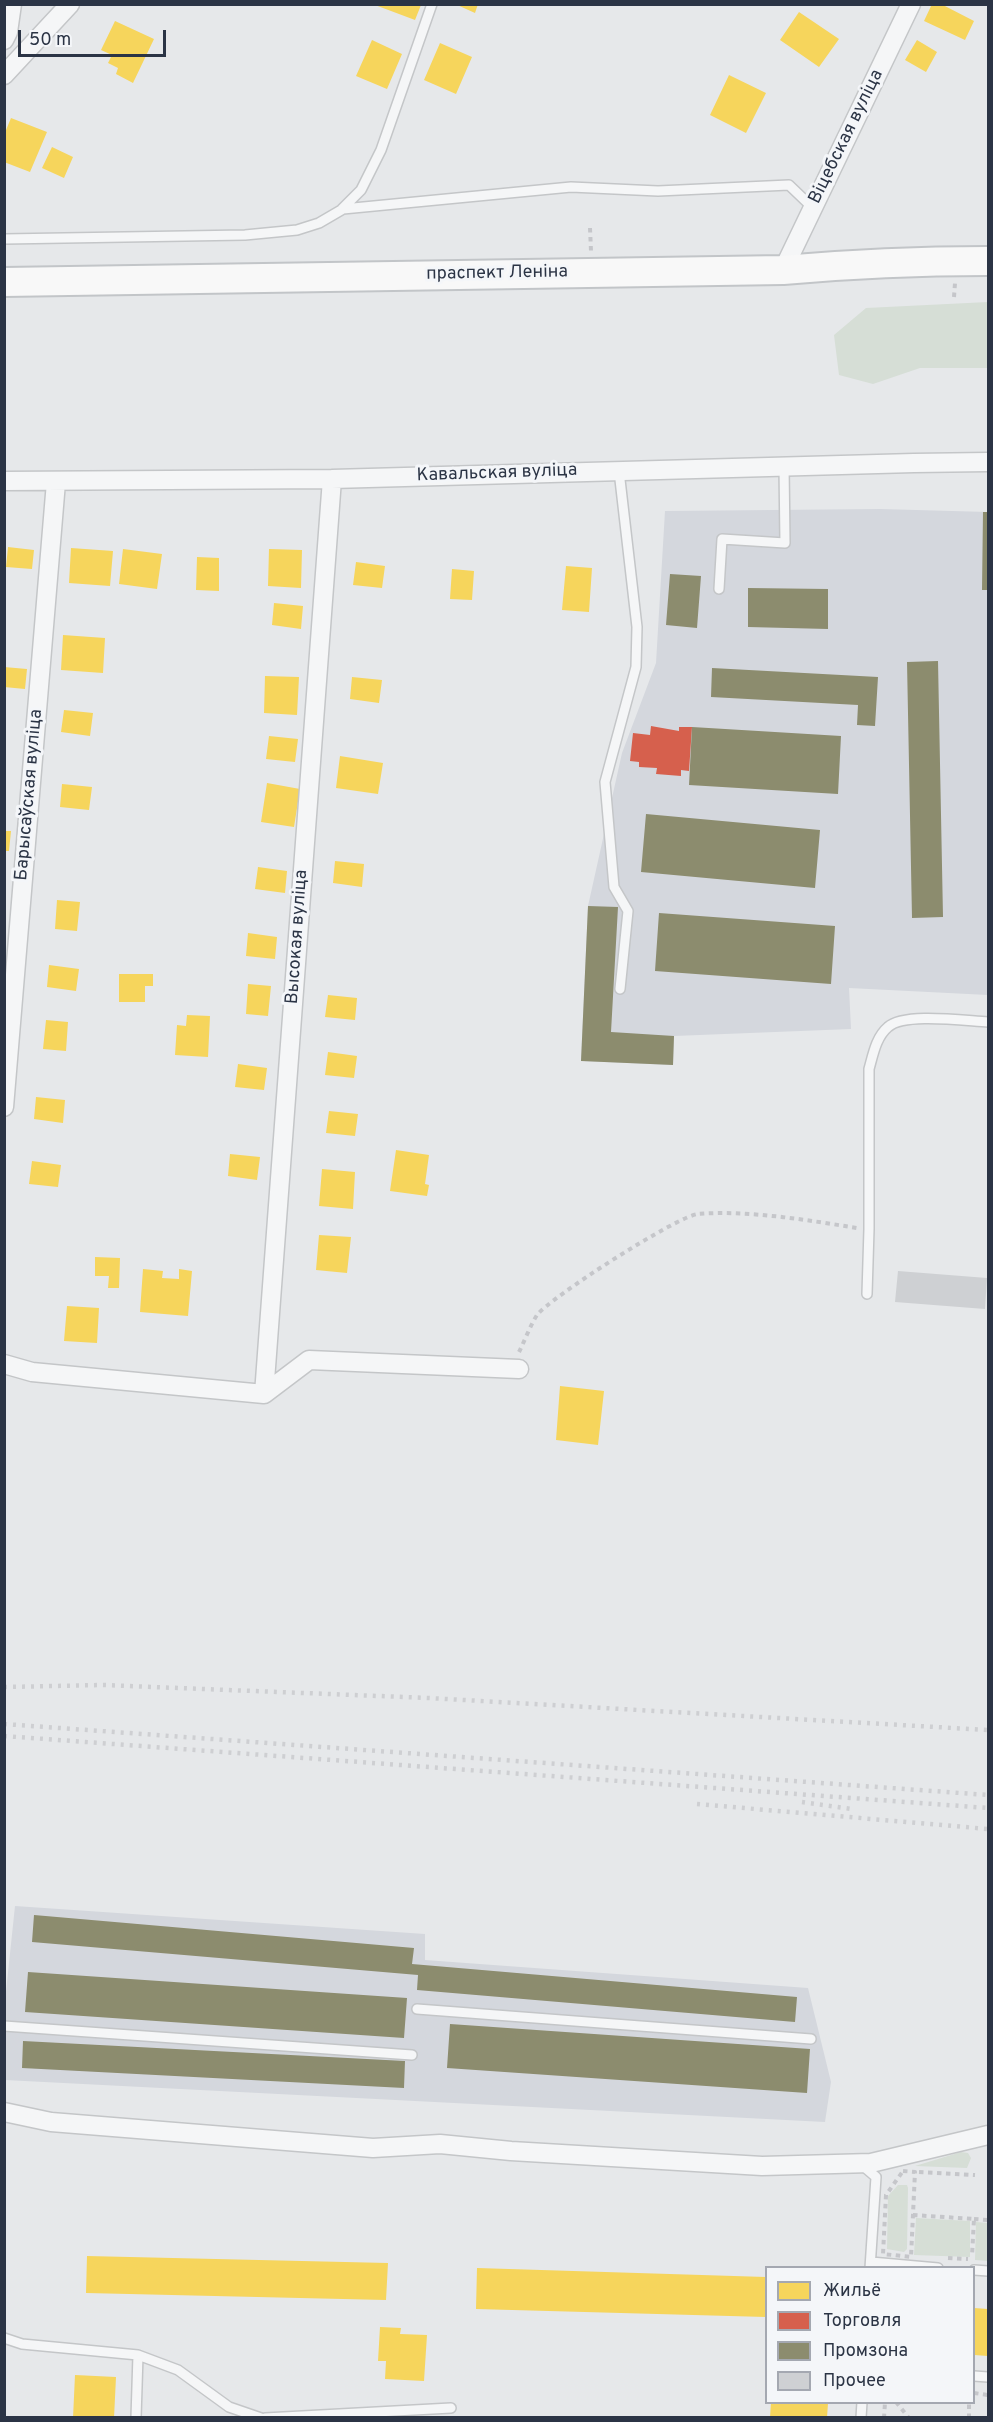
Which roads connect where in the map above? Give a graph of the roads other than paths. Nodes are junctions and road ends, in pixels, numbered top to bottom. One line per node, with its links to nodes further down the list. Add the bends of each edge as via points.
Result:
1 (12, 4): 5 (street)
2 (70, 4): 6 (street)
3 (432, 4): 8 (lane, via 381,150 361,190)
4 (911, 4): 7 (street, Віцебская вуліца)
5 (4, 40)
6 (4, 75)
7 (813, 208): 8 (lane, via 789,185 658,190 571,187); 11 (street, Віцебская вуліца)
8 (340, 210): 9 (lane, via 297,230 245,235)
9 (4, 239)
10 (988, 261): 11 (main road, праспект Леніна, via 860,263)
11 (783, 270): 12 (main road, праспект Леніна)
12 (4, 282)
13 (988, 462): 14 (street, Кавальская вуліца)
14 (784, 466): 15 (street, Кавальская вуліца); 19 (lane, via 785,543 722,539)
15 (620, 471): 16 (street, Кавальская вуліца); 20 (lane, via 638,627 636,667 605,782 614,887 628,911)
16 (332, 479): 18 (street, Кавальская вуліца); 26 (street, Высокая вуліца)
17 (4, 481): 18 (street, Кавальская вуліца)
18 (56, 482): 22 (street, Барысаўская вуліца)
19 (719, 589)
20 (620, 989)
21 (988, 1022): 23 (lane, via 903,1019 888,1027 875,1046 869,1069)
22 (4, 1107)
23 (867, 1294)
24 (4, 1365): 26 (street, via 32,1372)
25 (515, 1369): 26 (street, via 309,1360)
26 (264, 1395)
27 (417, 2009): 29 (lane)
28 (4, 2026): 30 (lane)
29 (811, 2039)
30 (412, 2055)
31 (4, 2112): 33 (street, via 51,2122 373,2148 440,2144 762,2166)
32 (988, 2135): 33 (street)
33 (860, 2163): 34 (lane, via 876,2177)
34 (870, 2265): 35 (lane)
35 (893, 2266)
36 (4, 2338): 37 (lane, via 22,2344)
37 (138, 2355): 40 (lane); 41 (lane, via 178,2370 229,2408)
38 (451, 2408): 39 (lane)
39 (339, 2416): 41 (lane)
40 (136, 2418)
41 (263, 2418)

